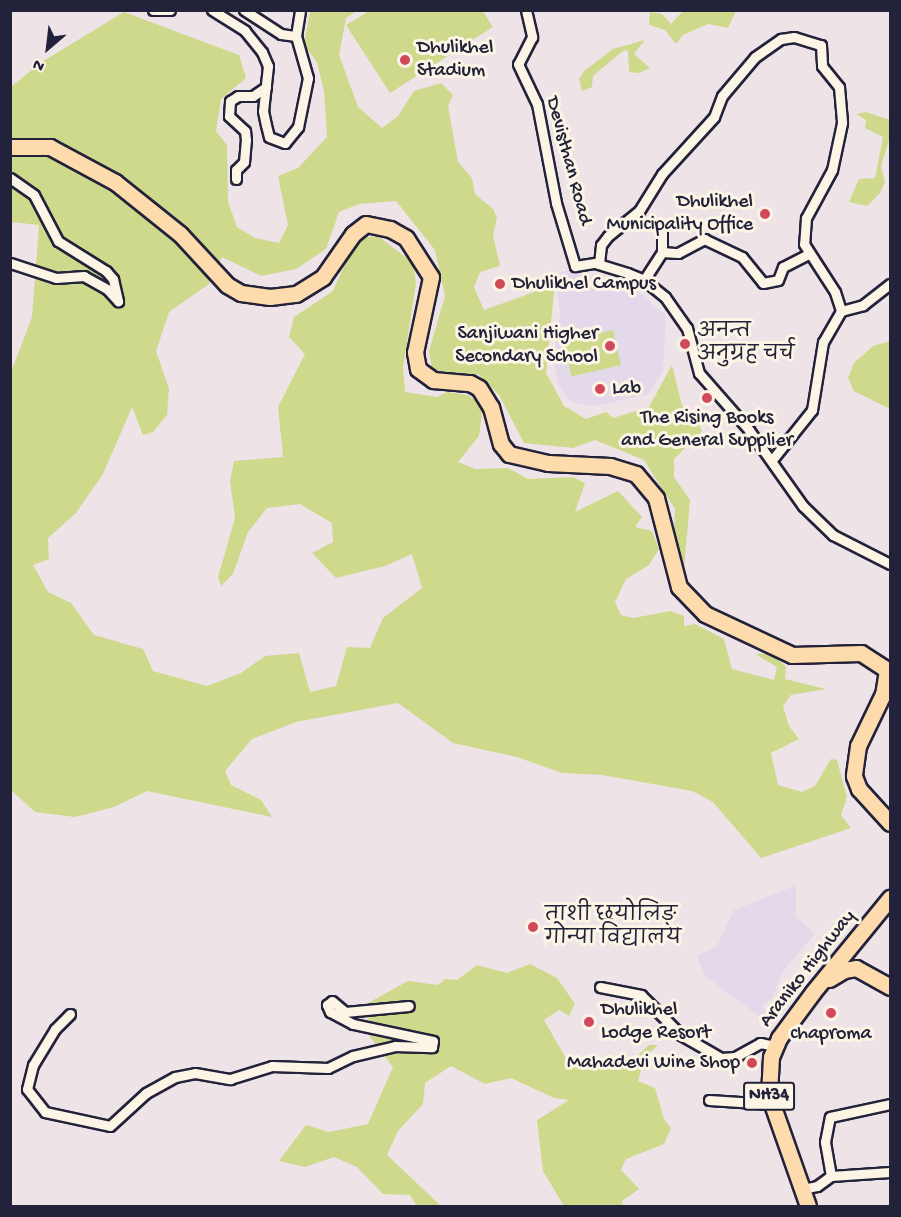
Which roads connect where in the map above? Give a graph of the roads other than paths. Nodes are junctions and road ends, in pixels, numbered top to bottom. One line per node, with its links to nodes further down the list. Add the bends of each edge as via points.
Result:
1 (153, 10): 2 (street)
2 (170, 10)
3 (212, 10): 8 (street, via 246,31 262,52 268,66)
4 (244, 10): 7 (street, via 281,34)
5 (300, 10): 7 (street)
6 (526, 10): 16 (street, Devisthan Road, via 532,37 518,64 537,104 556,203 575,266)
7 (296, 36): 8 (street, via 308,78 298,127 285,143 269,137 263,111)
8 (267, 87): 11 (street, via 253,96 238,96 231,101 229,116 245,131 246,140 244,162 236,170)
9 (10, 147): 22 (highway, via 50,147 115,182 180,234 227,285 241,293 270,297 296,294 333,267 359,228 378,224 398,233 413,246 431,277 415,352 418,369 433,380 470,383 479,388 491,407 501,444 509,454 548,463 610,466 636,474 656,498 680,587 705,614 792,655 861,653)
10 (10, 178): 15 (street, via 34,195 58,241 106,271 113,279 118,301 107,289 84,276 56,278)
11 (236, 179)
12 (662, 229): 13 (street)
13 (662, 252): 14 (street, via 678,253 704,239 712,241 742,257 763,283 778,280 783,267); 17 (street)
14 (808, 254): 16 (street, via 804,225 840,147 842,101 839,87 822,66 821,45 794,38 781,39 754,57 722,96 714,117 662,174 639,211 601,245); 19 (street, via 835,292)
15 (10, 263)
16 (599, 264): 17 (street, Devisthan Road)
17 (644, 280): 20 (street, Devisthan Road, via 665,297 687,328 699,374)
18 (891, 284): 19 (street, via 863,305)
19 (841, 311): 20 (street, via 823,342 812,410)
20 (772, 460): 21 (street, Devisthan Road, via 814,519 848,545)
21 (891, 564)
22 (889, 665): 23 (highway, via 886,686 855,754 854,776 859,789)
23 (891, 823)
24 (891, 898): 25 (highway, Araniko Highway / NH34)
25 (862, 934): 26 (highway, via 860,957); 29 (highway, Araniko Highway / NH34)
26 (870, 974): 28 (highway); 29 (highway, via 856,968 844,970)
27 (600, 987): 32 (street, via 641,995 681,1035 721,1058 735,1057 760,1043)
28 (891, 987)
29 (813, 992): 32 (highway, Araniko Highway / NH34)
30 (409, 1006): 31 (street, via 345,1012 332,1001 327,1005 330,1012 353,1024 432,1041 432,1047 395,1046 353,1056 328,1068 272,1066 230,1079 195,1073 175,1077 147,1093 110,1126 45,1112 27,1089 33,1065 55,1029)
31 (70, 1014)
32 (775, 1046): 34 (highway, Araniko Highway / NH34, via 768,1077)
33 (709, 1100): 34 (street)
34 (771, 1104): 38 (highway, Araniko Highway / NH34)
35 (891, 1104): 37 (street, via 830,1117 825,1142)
36 (891, 1172): 37 (street)
37 (831, 1176): 38 (street, via 817,1186)
38 (802, 1189): 39 (highway, Araniko Highway / NH34)
39 (808, 1206)

